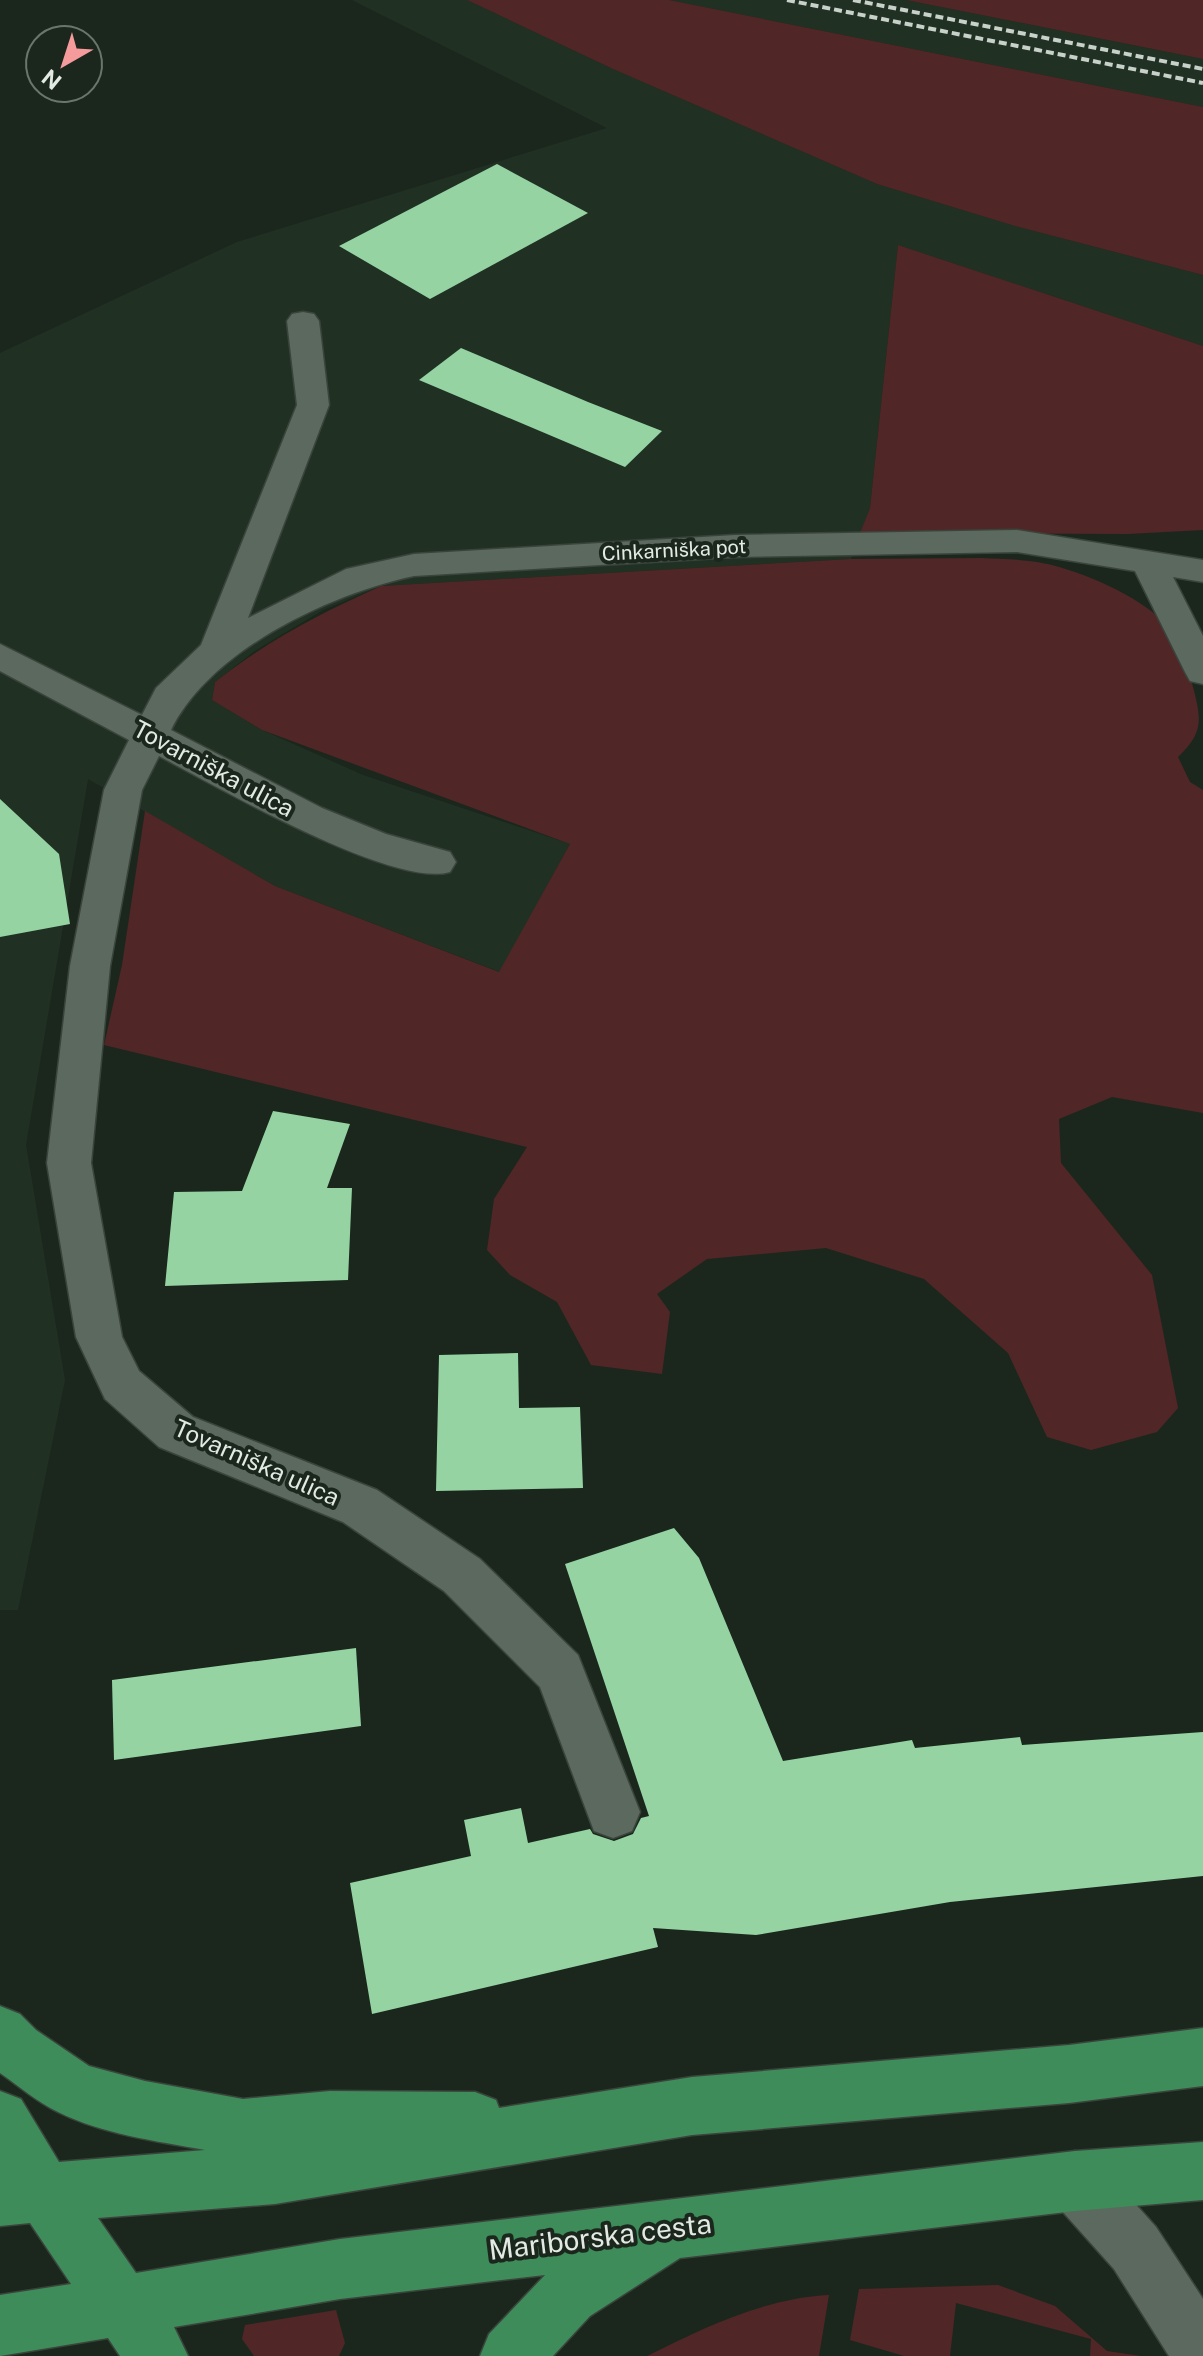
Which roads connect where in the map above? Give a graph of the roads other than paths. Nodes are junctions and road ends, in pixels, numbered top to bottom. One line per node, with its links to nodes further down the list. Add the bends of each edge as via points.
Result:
1 (303, 321): 5 (street, Cinkarniška pot, via 313,405)
2 (1203, 541): 3 (street, via 1167,551)
3 (1155, 565): 4 (street, Cinkarniška pot); 5 (street, Cinkarniška pot, via 1017,541 735,546 414,565 358,577); 7 (street)
4 (1203, 571)
5 (217, 650): 8 (street, Cinkarniška pot, via 169,697)
6 (0, 656): 8 (street, Tovarniška ulica)
7 (1203, 672)
8 (150, 733): 9 (street, Tovarniška ulica, via 308,818); 10 (street, Tovarniška ulica, via 123,790 90,966 69,1163 99,1337 122,1385 176,1432 360,1506 462,1575 560,1672)
9 (436, 862)
10 (613, 1812)
11 (0, 2034): 14 (main road, via 76,2091 243,2128 330,2120)
12 (1203, 2057): 14 (main road, via 1069,2074 692,2106)
13 (0, 2120): 17 (main road)
14 (597, 2122): 17 (main road, via 275,2174)
15 (1203, 2171): 16 (main road, Mariborska cesta)
16 (1075, 2181): 18 (main road, Mariborska cesta); 21 (street, via 1135,2248)
17 (22, 2194): 19 (main road)
18 (676, 2226): 19 (main road, Mariborska cesta); 23 (main road, via 568,2294)
19 (123, 2303): 20 (main road, Mariborska cesta); 22 (main road)
20 (0, 2326)
21 (1203, 2354)
22 (157, 2356)
23 (511, 2356)

